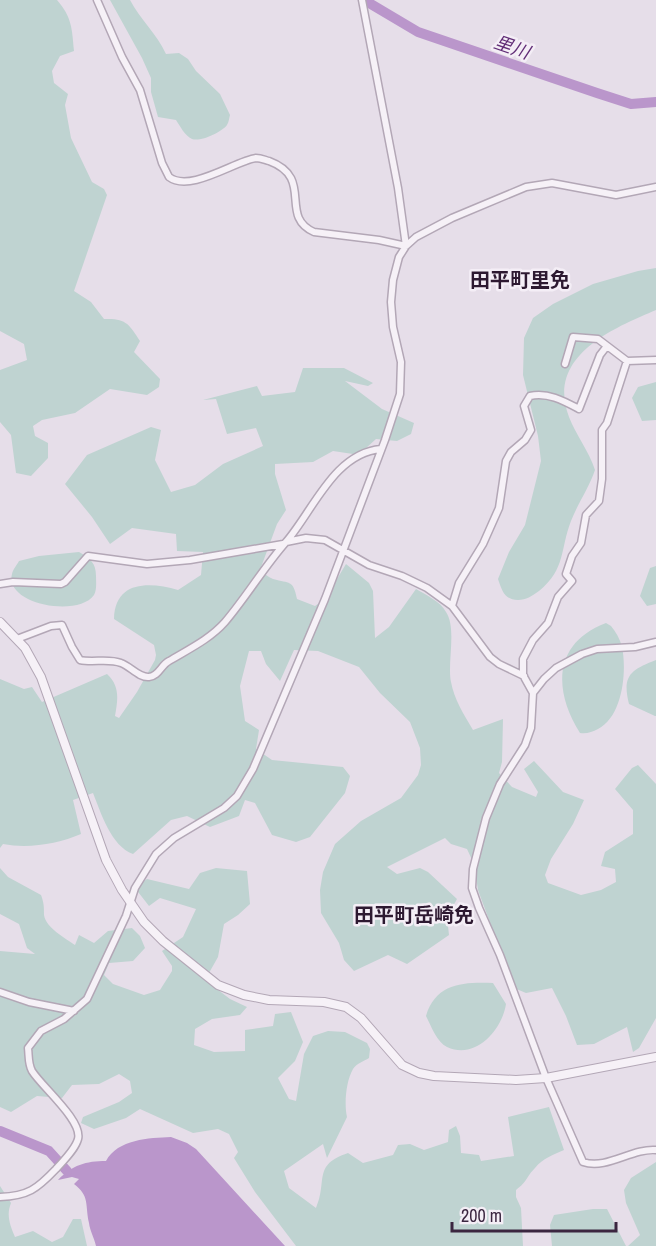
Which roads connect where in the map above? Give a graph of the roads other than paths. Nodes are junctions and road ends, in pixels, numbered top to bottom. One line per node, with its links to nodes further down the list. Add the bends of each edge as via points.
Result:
1 (97, 0): 4 (street, via 141,90 169,177 179,181 207,177 259,158 290,174 296,214 307,229)
2 (362, 0): 4 (street)
3 (656, 187): 4 (street, via 616,195 552,183 526,187 452,218)
4 (406, 246): 9 (street, via 399,257 391,302 401,362 400,394)
5 (607, 346): 7 (street); 8 (street, via 598,339 573,337); 13 (street, via 579,409 557,398 535,395 524,406 531,430 506,461 499,508 459,583)
6 (656, 360): 7 (street)
7 (627, 361): 17 (street, via 608,423 602,430 599,501 586,515 581,543 572,556 566,574 572,581 558,597 548,624 523,659)
8 (565, 364)
9 (381, 449): 10 (street, via 372,450 337,473); 11 (street)
10 (285, 543): 11 (street, via 317,538); 12 (street, via 147,564 88,556 61,584); 15 (street, via 218,630 150,677 143,677 119,662 80,660 62,625)
11 (343, 549): 13 (street, via 369,565 427,588); 19 (street, via 246,783 224,808 164,845)
12 (0, 584)
13 (452, 606): 17 (street, via 490,657)
14 (0, 622): 15 (street)
15 (17, 639): 19 (street, via 41,677 106,860)
16 (656, 642): 18 (street, via 582,654 556,669)
17 (524, 676): 18 (street)
18 (533, 693): 23 (street, via 531,728 486,818 472,888)
19 (129, 901): 21 (street, via 126,916 87,999); 23 (street, via 163,941 218,985 269,1000 346,1007 361,1018 402,1065 419,1073 516,1080)
20 (0, 992): 21 (street)
21 (74, 1011): 25 (street, via 41,1031 28,1048 32,1070 75,1124 77,1142 31,1192)
22 (656, 1058): 23 (street)
23 (546, 1078): 24 (street, via 587,1164)
24 (656, 1150)
25 (0, 1197)

